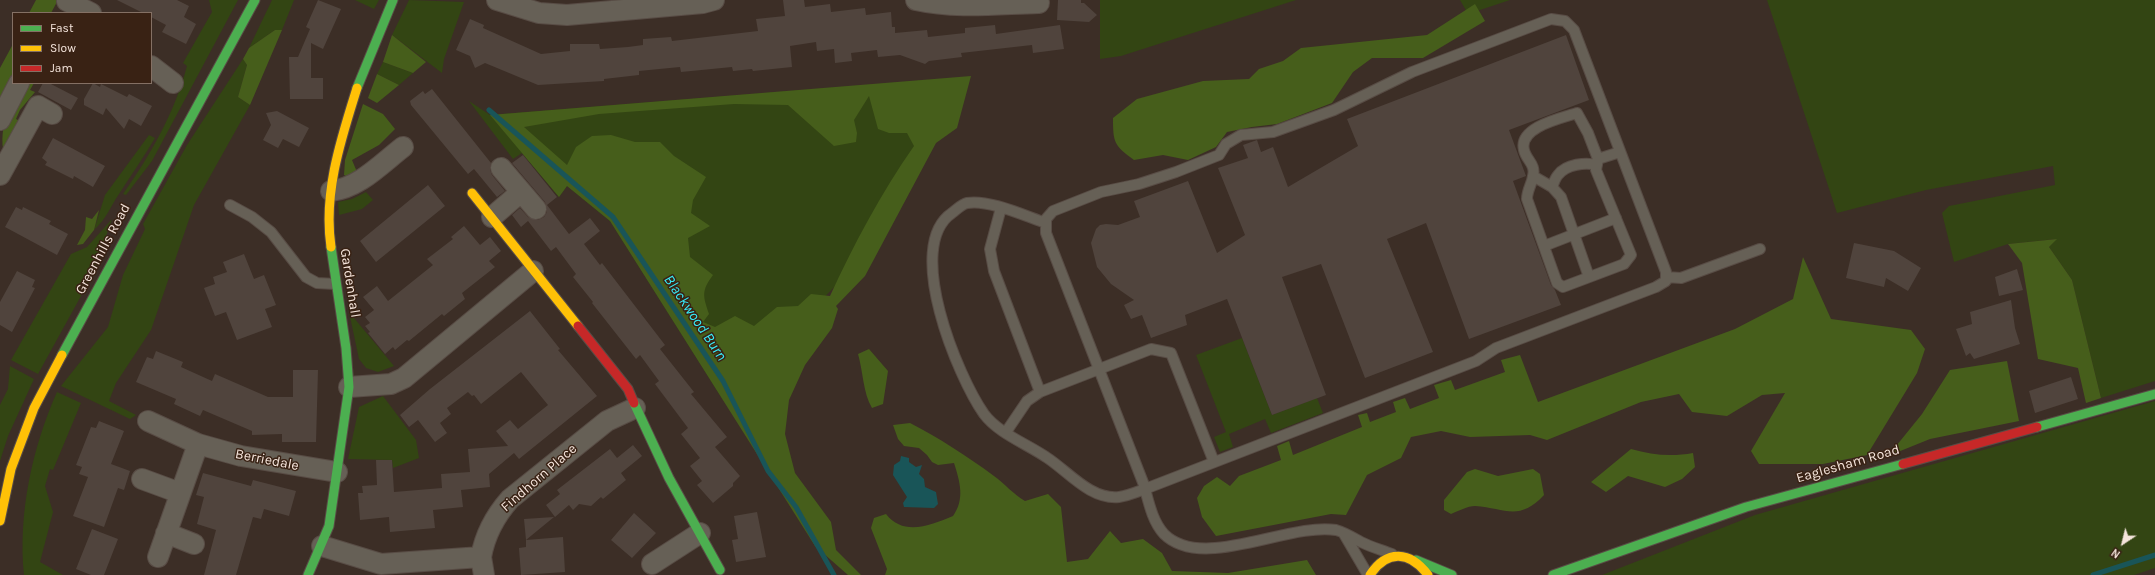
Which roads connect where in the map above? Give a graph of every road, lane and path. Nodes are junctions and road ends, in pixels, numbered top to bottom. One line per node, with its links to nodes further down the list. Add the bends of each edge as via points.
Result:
1 (255, 0): 52 (street, Greenhills Road, via 34,408 11,469)
2 (394, 0): 23 (street, Gardenhall, via 358,85 340,142)
3 (497, 0): 8 (street, via 539,13 567,14)
4 (714, 0): 8 (street, via 703,3)
5 (916, 0): 6 (street, via 959,6)
6 (1008, 2): 7 (street)
7 (1039, 3)
8 (640, 4)
9 (65, 5): 10 (street)
10 (88, 12)
11 (152, 67): 12 (street)
12 (173, 83)
13 (18, 84): 15 (street)
14 (52, 114): 20 (street, via 38,106)
15 (0, 120)
16 (403, 147): 23 (street, via 353,185)
17 (1620, 152): 18 (lane); 31 (lane, via 1574,30 1565,21 1551,20 1412,72 1334,110 1273,132 1241,135 1226,144 1219,155 1176,172 1101,192 1053,211 1046,219); 37 (lane)
18 (1598, 162): 21 (lane, via 1577,113 1535,127 1524,139 1524,150 1533,166); 22 (lane, via 1565,169 1557,175); 30 (lane, via 1596,170)
19 (501, 168): 25 (street)
20 (1, 170)
21 (1534, 176): 22 (lane); 33 (lane, via 1527,189 1527,200)
22 (1552, 187): 32 (lane, via 1561,197)
23 (331, 191): 38 (street, Gardenhall, via 328,226)
24 (472, 192): 29 (street)
25 (521, 192): 28 (street); 29 (street)
26 (230, 205): 38 (lane, via 252,217 271,232 306,277 317,283)
27 (1001, 208): 31 (lane); 41 (lane, via 990,249 994,271); 45 (lane, via 989,204 966,203 944,218 935,236 932,256 934,288 963,380 985,416)
28 (536, 209)
29 (492, 217): 35 (street)
30 (1616, 218): 32 (lane); 36 (lane, via 1631,255 1624,264)
31 (1046, 223): 39 (lane, via 1046,234)
32 (1574, 234): 33 (lane); 36 (lane)
33 (1544, 246): 36 (lane, via 1557,283 1563,287)
34 (1760, 249): 37 (lane, via 1681,278)
35 (533, 271): 40 (street, via 404,378 391,384); 43 (street, via 628,389)
36 (1589, 277)
37 (1666, 277): 47 (lane, via 1666,281 1656,287 1496,348 1476,361)
38 (335, 284): 40 (street, Gardenhall, via 346,348)
39 (1099, 370): 41 (lane); 47 (lane, via 1152,349 1171,353); 50 (lane)
40 (349, 387): 48 (street, Gardenhall)
41 (1040, 392): 45 (lane, via 1027,401)
42 (2155, 394): 68 (street, Eaglesham Road, via 1746,507)
43 (635, 408): 54 (street, via 669,478); 62 (street, Findhorn Place, via 607,421 510,499 489,530)
44 (148, 421): 46 (street, Berriedale)
45 (1006, 432): 50 (lane, via 1046,457 1084,487 1104,496 1119,497)
46 (198, 444): 48 (street, Berriedale, via 241,456); 51 (street)
47 (1214, 462): 50 (lane)
48 (337, 472): 57 (street, Gardenhall, via 329,526)
49 (142, 479): 51 (street)
50 (1145, 489): 55 (lane, via 1153,514 1164,534 1185,546 1199,549 1218,548 1311,530 1337,530)
51 (180, 493): 53 (street)
52 (0, 521)
53 (166, 533): 56 (street); 59 (street)
54 (700, 533): 61 (street); 63 (street)
55 (1344, 534): 58 (lane); 65 (lane)
56 (194, 544)
57 (322, 546): 62 (street, Findhorn Place, via 381,564); 64 (street, Gardenhall)
58 (1398, 556): 60 (street); 65 (street, via 1384,560)
59 (158, 558)
60 (1415, 560): 66 (street, via 1423,566); 67 (street)
61 (652, 564)
62 (482, 566)
63 (720, 570)
64 (308, 575)
65 (1369, 575)
66 (1428, 575)
67 (1452, 575)
68 (1553, 575)

